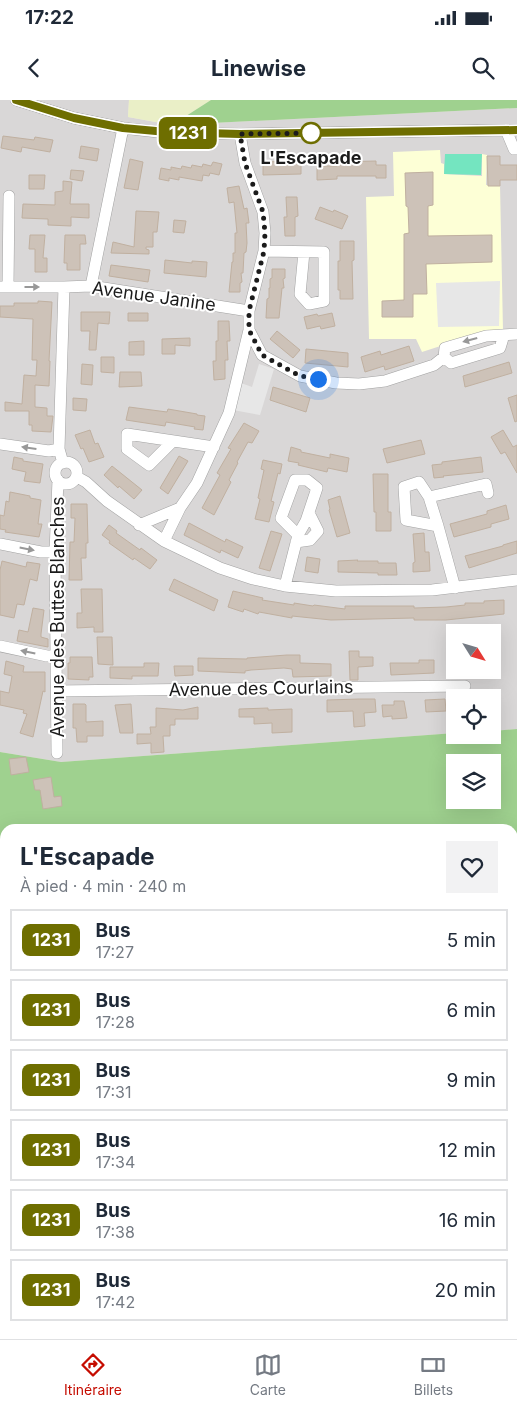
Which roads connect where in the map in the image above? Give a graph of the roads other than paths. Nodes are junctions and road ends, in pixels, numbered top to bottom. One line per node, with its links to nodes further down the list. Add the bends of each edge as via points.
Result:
1 (16, 100): 2 (street, via 74,118)
2 (123, 128): 4 (street); 9 (street)
3 (511, 130): 4 (street); 5 (street, via 514,149)
4 (240, 134): 7 (street, via 245,163 263,212)
5 (517, 149)
6 (9, 196): 10 (street)
7 (264, 251): 8 (street); 12 (street)
8 (304, 252)
9 (91, 286): 11 (street, Avenue Janine); 12 (street, Avenue Janine)
10 (4, 287): 11 (street, Avenue Janine, one-way to 11)
11 (64, 287): 22 (street)
12 (249, 311): 13 (street)
13 (249, 330): 16 (street); 18 (street)
14 (517, 334): 15 (street)
15 (504, 335): 17 (street, one-way to 17, via 460,342 445,348); 17 (street, via 500,348 451,363)
16 (262, 355): 17 (street, via 300,376 359,384 385,381 434,365); 18 (street)
17 (444, 357)
18 (241, 363): 21 (street, via 229,413)
19 (172, 442): 21 (street)
20 (0, 444): 22 (street, one-way to 20, via 49,451)
21 (214, 447): 28 (street, via 197,483)
22 (59, 449): 23 (street)
23 (63, 463): 24 (street, via 73,464); 25 (street, via 56,470)
24 (77, 477): 25 (street, via 70,484); 29 (street)
25 (58, 480): 34 (street, Avenue des Buttes Blanches)
26 (488, 493): 27 (street, via 486,484)
27 (429, 497): 30 (street); 30 (street, via 419,482 404,487 406,520)
28 (180, 508): 29 (street); 32 (street)
29 (139, 525): 32 (street)
30 (438, 526): 37 (street)
31 (297, 539): 31 (street, via 310,540 318,531 309,513 316,488 307,480 295,480 280,518); 36 (street)
32 (164, 541): 36 (street, via 220,568)
33 (0, 544): 34 (street, one-way to 34)
34 (55, 552): 39 (street, Avenue des Buttes Blanches)
35 (517, 580): 37 (street)
36 (285, 586): 37 (street, via 336,591)
37 (455, 588)
38 (0, 646): 39 (street, one-way to 38)
39 (56, 656): 41 (street, Avenue des Buttes Blanches)
40 (465, 686): 41 (street, Avenue des Courlains)
41 (57, 691): 42 (street, Avenue des Buttes Blanches)
42 (57, 753)

